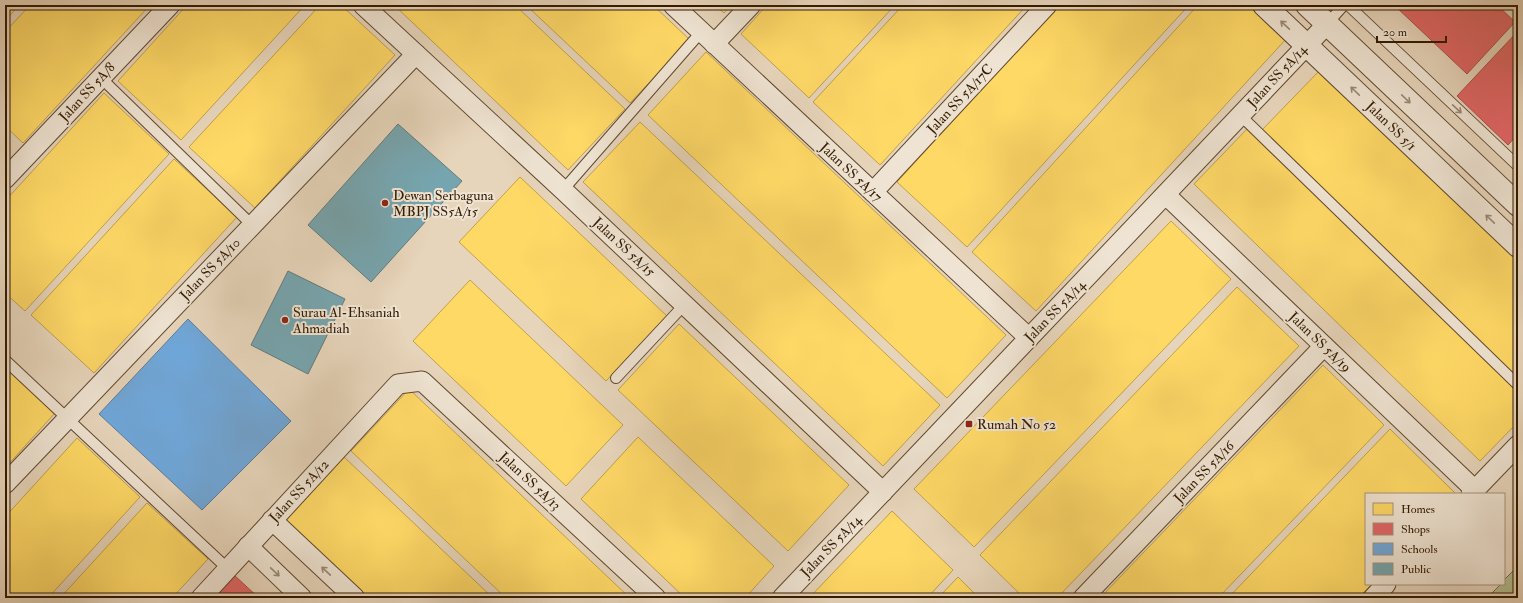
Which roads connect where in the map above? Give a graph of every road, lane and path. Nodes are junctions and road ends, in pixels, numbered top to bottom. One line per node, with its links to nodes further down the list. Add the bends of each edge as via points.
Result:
1 (170, 5): 14 (street, Jalan SS 5A/8)
2 (363, 5): 13 (street, Jalan SS 5A/15)
3 (673, 5): 11 (street, Jalan SS 5A/17)
4 (751, 5): 11 (street)
5 (1047, 5): 19 (street, Jalan SS 5A/17C)
6 (1264, 5): 12 (street, Jalan SS 5/1, one-way to 6)
7 (1307, 5): 10 (street)
8 (1344, 5): 10 (lane)
9 (1348, 5): 16 (lane, one-way to 16)
10 (1327, 24): 12 (street, Jalan SS 5A/14); 21 (street, one-way to 21)
11 (708, 37): 18 (lane); 19 (street, Jalan SS 5A/17)
12 (1306, 45): 15 (street, Jalan SS 5A/14); 23 (street, Jalan SS 5/1, one-way to 12)
13 (416, 54): 18 (street, Jalan SS 5A/15); 22 (street, Jalan SS 5A/10)
14 (101, 78): 17 (street, Jalan SS 5A/8); 22 (lane)
15 (1240, 116): 20 (street, Jalan SS 5A/14); 30 (lane)
16 (1518, 166)
17 (7, 172)
18 (563, 190): 24 (street, Jalan SS 5A/15)
19 (873, 192): 25 (street, Jalan SS 5A/17)
20 (1166, 195): 25 (street, Jalan SS 5A/14); 26 (street, Jalan SS 5A/19)
21 (1518, 205)
22 (252, 225): 31 (street, Jalan SS 5A/10)
23 (1518, 246)
24 (685, 304): 28 (lane); 34 (street, Jalan SS 5A/15)
25 (1029, 338): 34 (street, Jalan SS 5A/14)
26 (1324, 346): 35 (street, Jalan SS 5A/19); 44 (street, Jalan SS 5A/16)
27 (5, 360): 31 (lane)
28 (616, 378)
29 (398, 384): 36 (street, Jalan SS 5A/12); 42 (street, Jalan SS 5A/13, via 422,381)
30 (1518, 385)
31 (70, 416): 33 (street, Jalan SS 5A/10); 37 (lane)
32 (1518, 445): 35 (street)
33 (5, 484)
34 (883, 492): 43 (street, Jalan SS 5A/14)
35 (1473, 492)
36 (272, 520): 37 (street, Jalan SS 5A/12); 41 (street, one-way to 36)
37 (238, 557): 39 (street, Jalan SS 5A/12); 40 (street, one-way to 40)
38 (1385, 585): 45 (street)
39 (201, 598)
40 (302, 598)
41 (355, 598)
42 (656, 598)
43 (782, 598)
44 (1083, 598)
45 (1373, 598)

